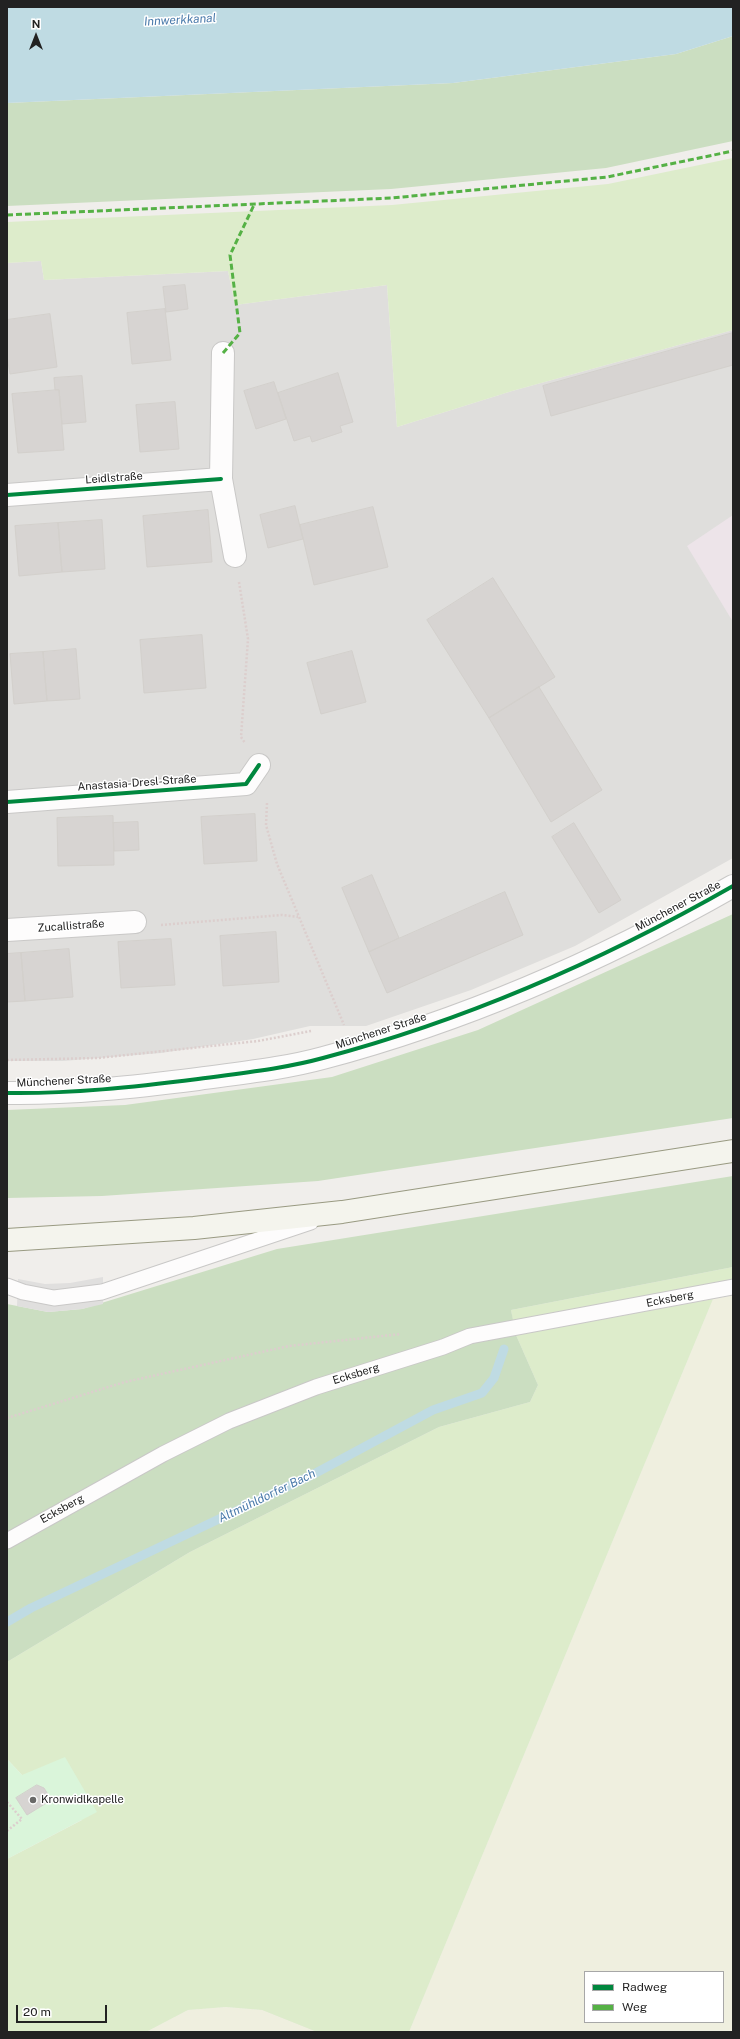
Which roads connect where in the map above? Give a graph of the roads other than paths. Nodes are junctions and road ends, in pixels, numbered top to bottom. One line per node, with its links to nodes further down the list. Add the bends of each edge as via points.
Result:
1 (223, 353): 2 (street)
2 (221, 479): 3 (street, Leidlstraße); 4 (street)
3 (7, 495)
4 (234, 556)
5 (259, 765): 6 (street, Anastasia-Dresl-Straße, via 246,784)
6 (7, 802)
7 (733, 886): 10 (street, Münchener Straße, via 615,949 544,980 399,1036 321,1059 178,1081 87,1090)
8 (134, 922): 9 (street, Zucallistraße)
9 (7, 930)
10 (7, 1093)
11 (733, 1151): 12 (main road)
12 (342, 1212): 13 (main road, via 194,1228); 14 (lane, via 102,1292 54,1298)
13 (7, 1240)
14 (7, 1286)
15 (733, 1288): 16 (lane, Ecksberg, via 470,1336 316,1387 229,1421)
16 (7, 1541)

